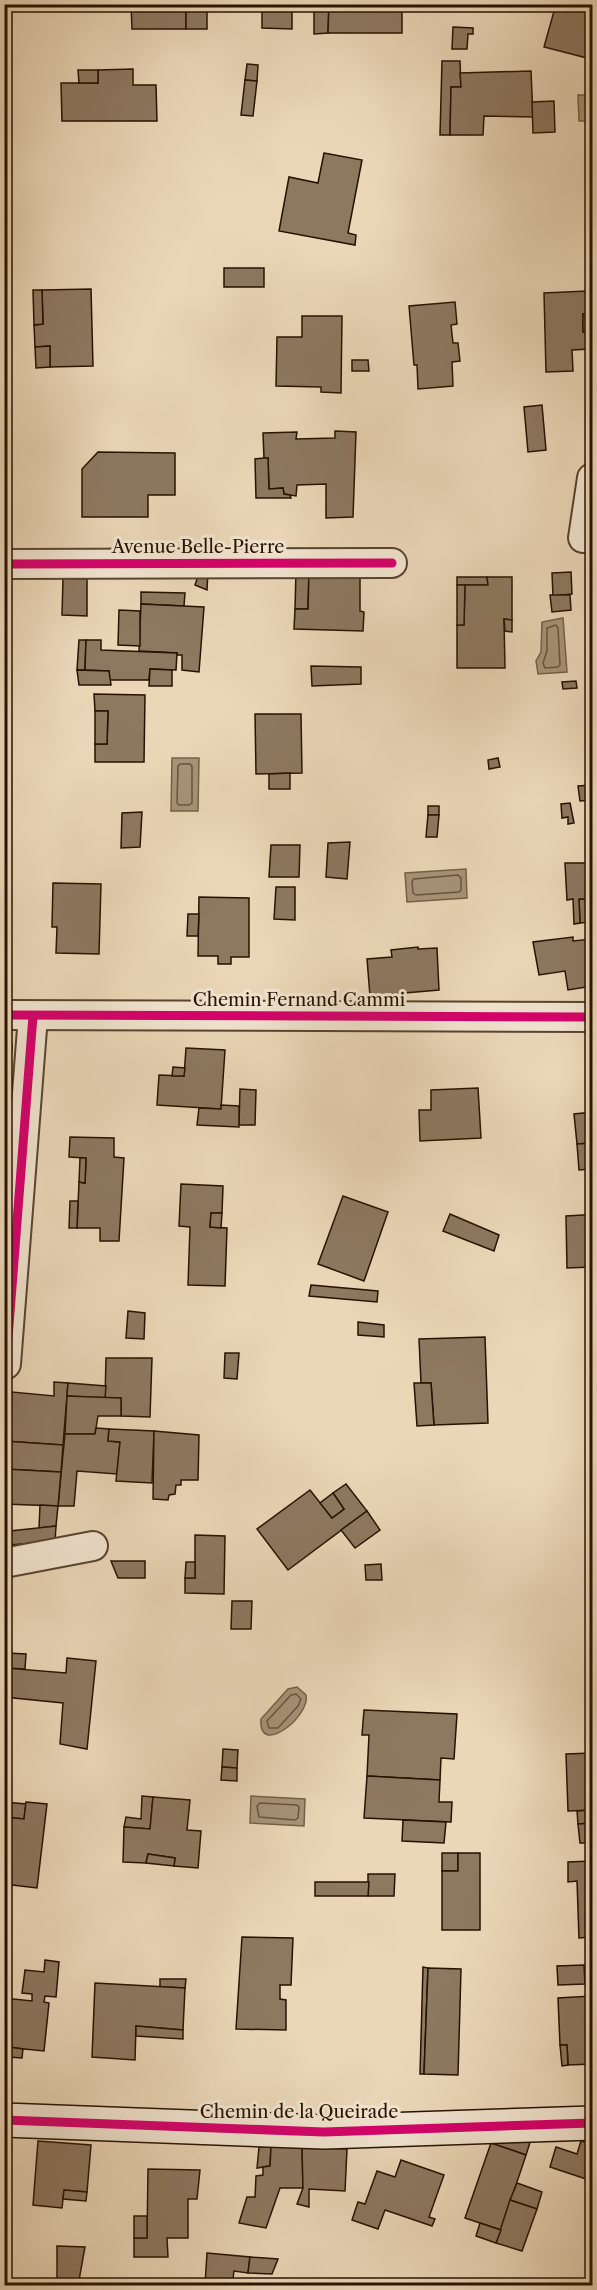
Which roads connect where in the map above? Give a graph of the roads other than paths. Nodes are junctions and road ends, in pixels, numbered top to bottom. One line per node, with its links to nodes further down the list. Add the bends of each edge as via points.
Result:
1 (592, 478): 2 (street)
2 (583, 537)
3 (392, 563): 4 (street, Avenue Belle-Pierre)
4 (4, 564)
5 (4, 1015): 6 (street, Chemin Fernand Cammi)
6 (33, 1016): 7 (street, Chemin Fernand Cammi); 8 (street)
7 (592, 1017)
8 (6, 1364)
9 (93, 1546): 10 (street)
10 (4, 1563)
11 (4, 2120): 12 (street, Chemin de la Queirade, via 324,2132)
12 (592, 2123)

